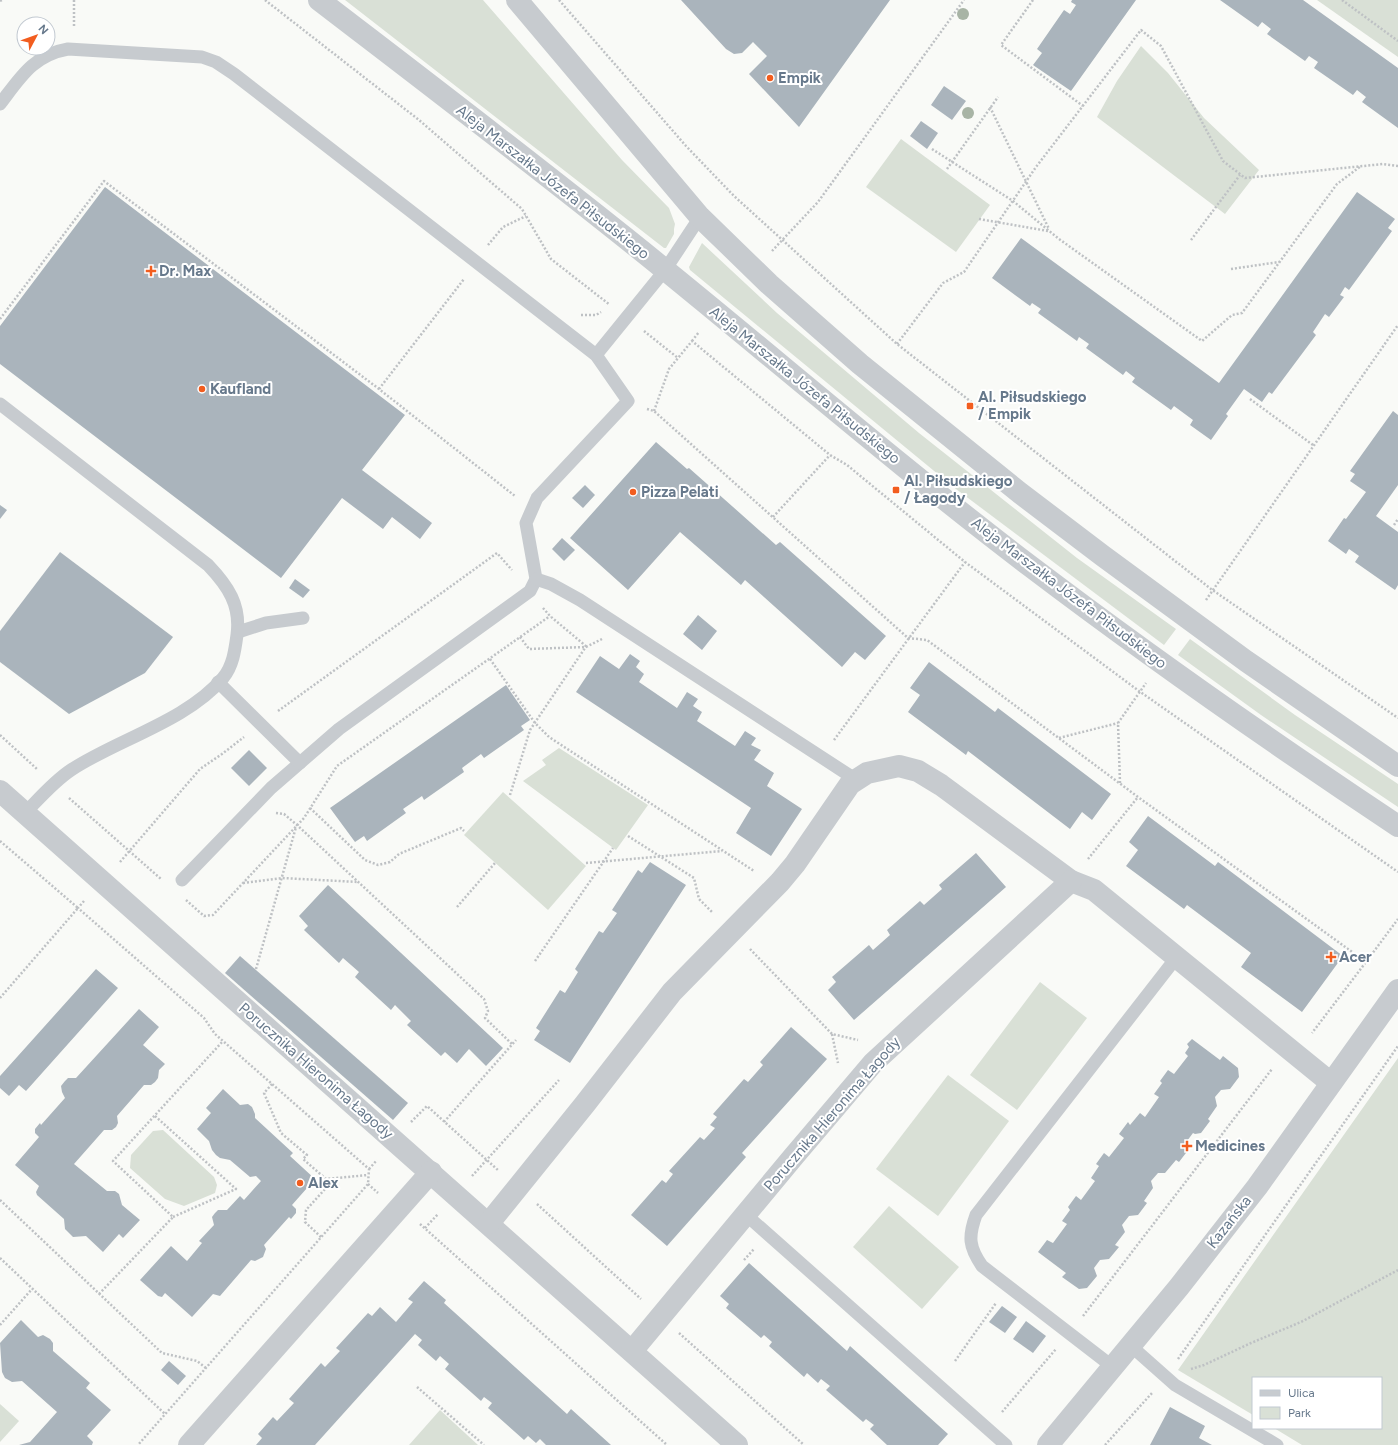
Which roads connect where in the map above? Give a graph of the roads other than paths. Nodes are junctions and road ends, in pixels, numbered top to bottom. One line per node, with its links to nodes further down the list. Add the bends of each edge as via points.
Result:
1 (319, 0): 5 (street, Aleja Marszałka Józefa Piłsudskiego)
2 (517, 0): 4 (street)
3 (0, 104): 6 (lane, via 20,78 41,58 53,52 74,50 202,57 216,62)
4 (700, 218): 5 (lane); 13 (street, via 754,270 860,364 1020,493 1234,652)
5 (665, 270): 6 (lane); 17 (street, Aleja Marszałka Józefa Piłsudskiego, via 906,468 1028,564 1313,770)
6 (596, 355): 8 (lane, via 628,401 537,498 526,523)
7 (0, 404): 10 (lane, via 208,565 224,582 232,597 237,612)
8 (536, 579): 12 (lane, via 530,591 339,729); 14 (lane, via 580,600)
9 (303, 618): 10 (lane, via 266,623)
10 (238, 632): 11 (lane, via 233,659 224,677)
11 (218, 682): 12 (lane); 16 (lane, via 210,691 164,721 71,770)
12 (300, 763): 18 (lane, via 271,788)
13 (1398, 766)
14 (855, 779): 19 (street, via 889,767 899,766 918,771 941,784); 25 (street, via 795,864 672,992)
15 (0, 791): 16 (street, Porucznika Hieronima Łagody)
16 (24, 814): 23 (street, Porucznika Hieronima Łagody)
17 (1398, 826)
18 (182, 880)
19 (1071, 881): 20 (street, via 1094,890); 24 (street, Porucznika Hieronima Łagody, via 888,1048 856,1082)
20 (1176, 958): 22 (street); 28 (lane, via 976,1215 971,1229 974,1254 982,1266)
21 (1398, 990): 22 (street, Kazańska)
22 (1331, 1083): 26 (street, Kazańska, via 1257,1187)
23 (431, 1172): 25 (street, Porucznika Hieronima Łagody); 29 (street)
24 (745, 1214): 27 (street, Porucznika Hieronima Łagody); 31 (lane)
25 (489, 1223): 27 (street, Porucznika Hieronima Łagody)
26 (1131, 1346): 28 (street, Kazańska); 33 (lane, via 1175,1385)
27 (632, 1351): 30 (street, Porucznika Hieronima Łagody)
28 (1113, 1367): 32 (street, Kazańska)
29 (189, 1445)
30 (737, 1445)
31 (1006, 1445)
32 (1048, 1445)
33 (1277, 1445)

